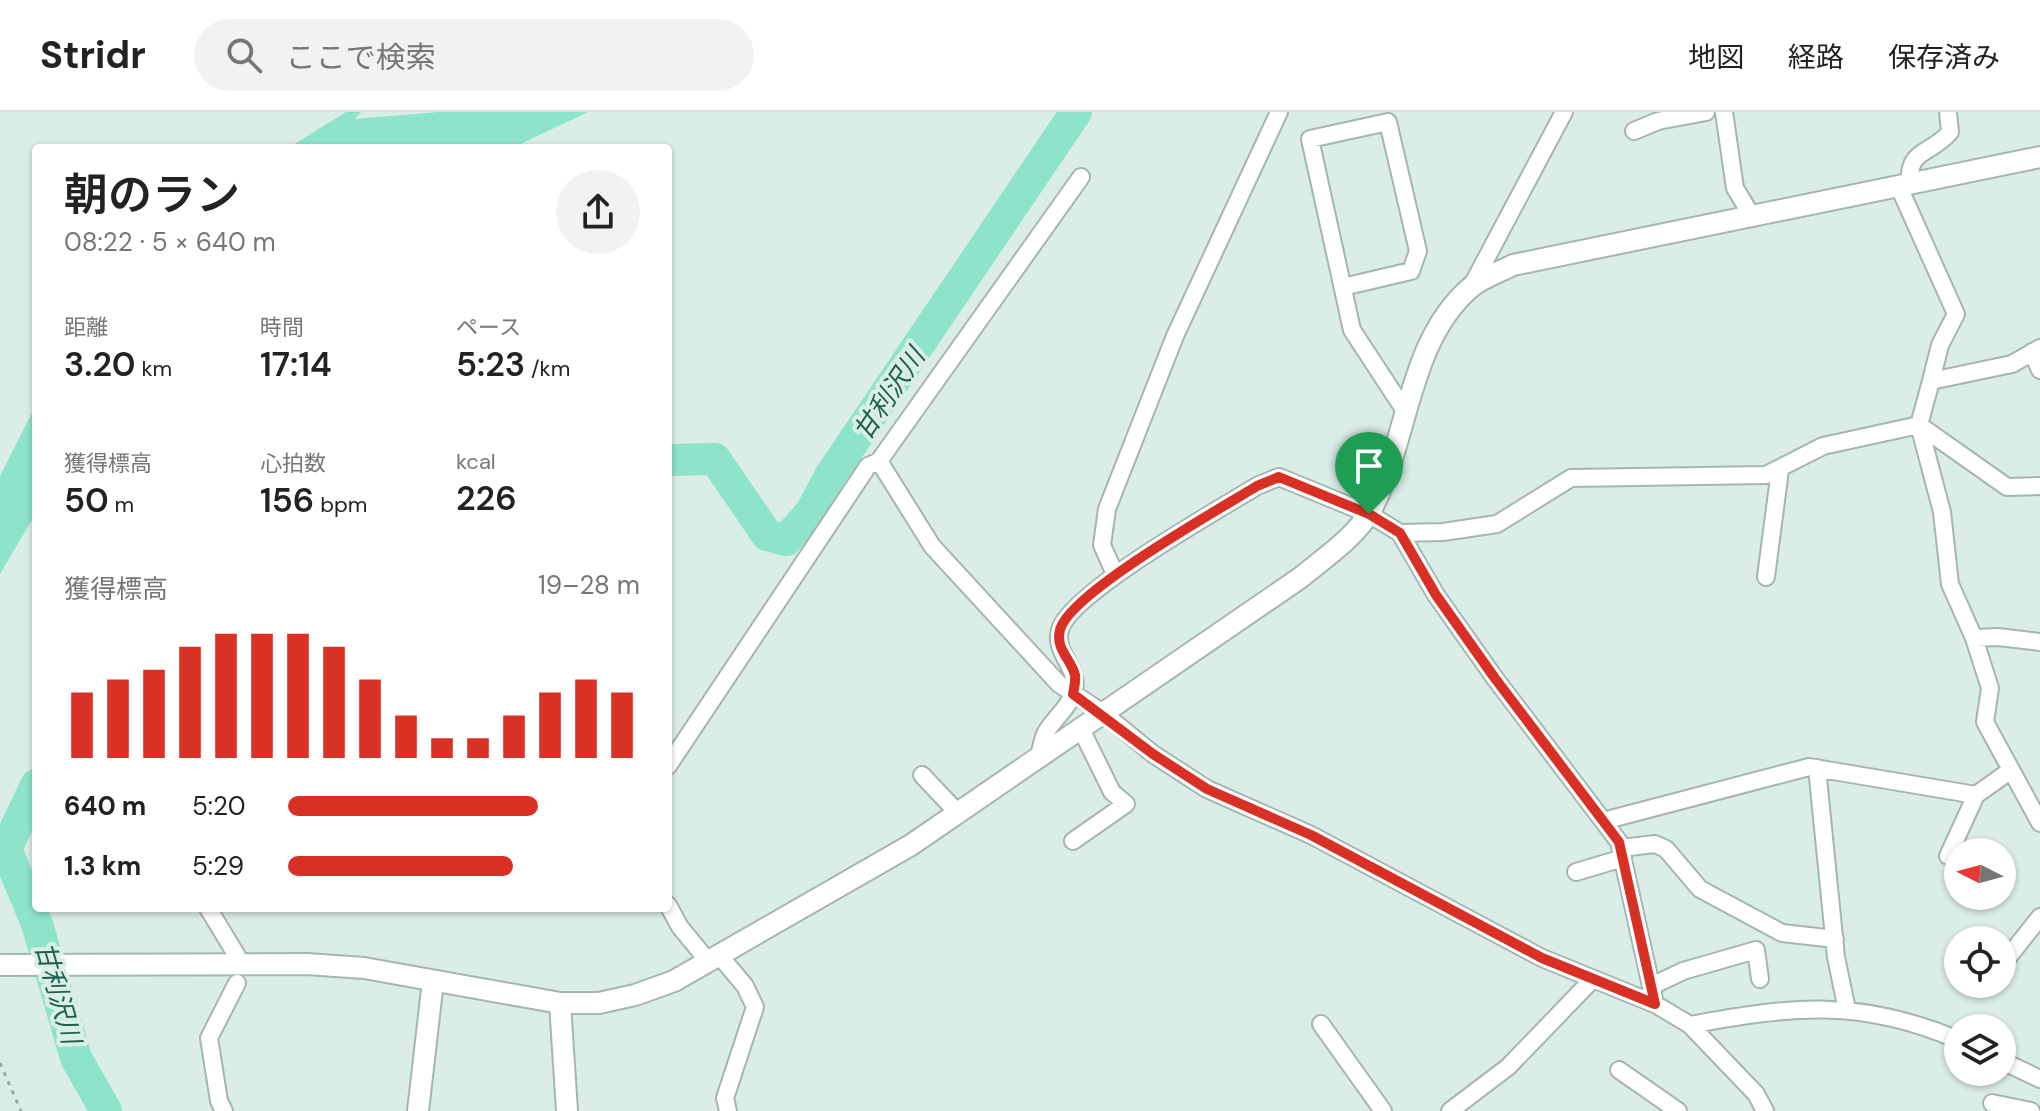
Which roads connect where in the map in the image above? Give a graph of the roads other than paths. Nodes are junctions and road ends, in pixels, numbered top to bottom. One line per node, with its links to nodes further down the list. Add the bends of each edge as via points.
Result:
1 (1279, 112): 23 (street, via 1175,336 1107,509 1102,545)
2 (1564, 112): 12 (street)
3 (1706, 112): 6 (street)
4 (1724, 112): 10 (street, via 1735,188)
5 (1948, 112): 9 (street, via 1950,132 1915,157)
6 (1634, 131)
7 (2040, 157): 9 (street)
8 (1081, 177): 18 (street)
9 (1904, 185): 10 (street); 15 (street, via 1956,314 1940,345)
10 (1753, 218): 12 (street, via 1513,265)
11 (1343, 287): 11 (street, via 1310,139 1388,122 1418,251 1411,271); 16 (street, via 1352,330)
12 (1471, 287): 16 (street, via 1437,328)
13 (2036, 350): 14 (street); 15 (street, via 2012,364)
14 (2040, 370)
15 (1931, 381): 17 (street)
16 (1407, 414): 21 (street, via 1391,469)
17 (1919, 425): 19 (street, via 1823,446); 20 (street, via 2007,487); 25 (street, via 1942,512 1950,584)
18 (879, 461): 27 (street, via 932,546); 31 (street, via 868,466)
19 (1780, 470): 22 (street, via 1738,477 1571,478 1497,524); 24 (street)
20 (2040, 486)
21 (1369, 514): 22 (street); 23 (street, via 1279,477); 28 (street, via 1300,578)
22 (1400, 533): 37 (street, via 1436,595)
23 (1115, 574): 27 (street, via 1060,629 1059,646 1075,676)
24 (1766, 577)
25 (1974, 638): 26 (street); 33 (street, via 1990,688 1985,722)
26 (2040, 642)
27 (1073, 694): 28 (street); 30 (street, via 1046,733)
28 (1103, 713): 29 (street); 52 (street, via 1207,789 1311,835)
29 (1081, 729): 30 (street); 40 (street, via 1112,792 1126,804)
30 (1038, 758): 36 (street)
31 (672, 760)
32 (1817, 768): 35 (street); 37 (street); 46 (street)
33 (2011, 770): 35 (street); 38 (street)
34 (922, 775): 36 (street)
35 (1976, 795): 39 (street)
36 (958, 813): 49 (street)
37 (1603, 821): 41 (street)
38 (2040, 823)
39 (1956, 838)
40 (1073, 841)
41 (1622, 853): 42 (street); 46 (street, via 1655,844 1666,849 1700,889 1782,933); 55 (street)
42 (1576, 872)
43 (210, 912): 48 (street)
44 (672, 912): 49 (street)
45 (2040, 917): 47 (street)
46 (1835, 939): 58 (street)
47 (2016, 947)
48 (237, 956)
49 (713, 958): 56 (street, via 674,981 635,995 599,1003); 69 (street, via 745,986 755,1007 725,1098)
50 (0, 965): 53 (street, via 307,964)
51 (1760, 979): 55 (street, via 1756,950 1683,971)
52 (1592, 980): 57 (street); 71 (street, via 1508,1067)
53 (433, 981): 56 (street); 67 (street)
54 (237, 983): 66 (street, via 209,1038)
55 (1652, 986): 57 (street)
56 (560, 1003): 68 (street)
57 (1655, 1004): 60 (street)
58 (1847, 1010): 60 (street, via 1752,1013); 61 (street, via 1894,1015)
59 (1321, 1024): 70 (street)
60 (1690, 1025): 73 (street, via 1756,1094)
61 (1944, 1035)
62 (2016, 1068): 64 (street)
63 (1619, 1070): 72 (street)
64 (2040, 1079)
65 (1992, 1103): 74 (street)
66 (224, 1111)
67 (418, 1111)
68 (567, 1111)
69 (728, 1111)
70 (1383, 1111)
71 (1450, 1111)
72 (1678, 1111)
73 (1765, 1111)
74 (2031, 1111)

